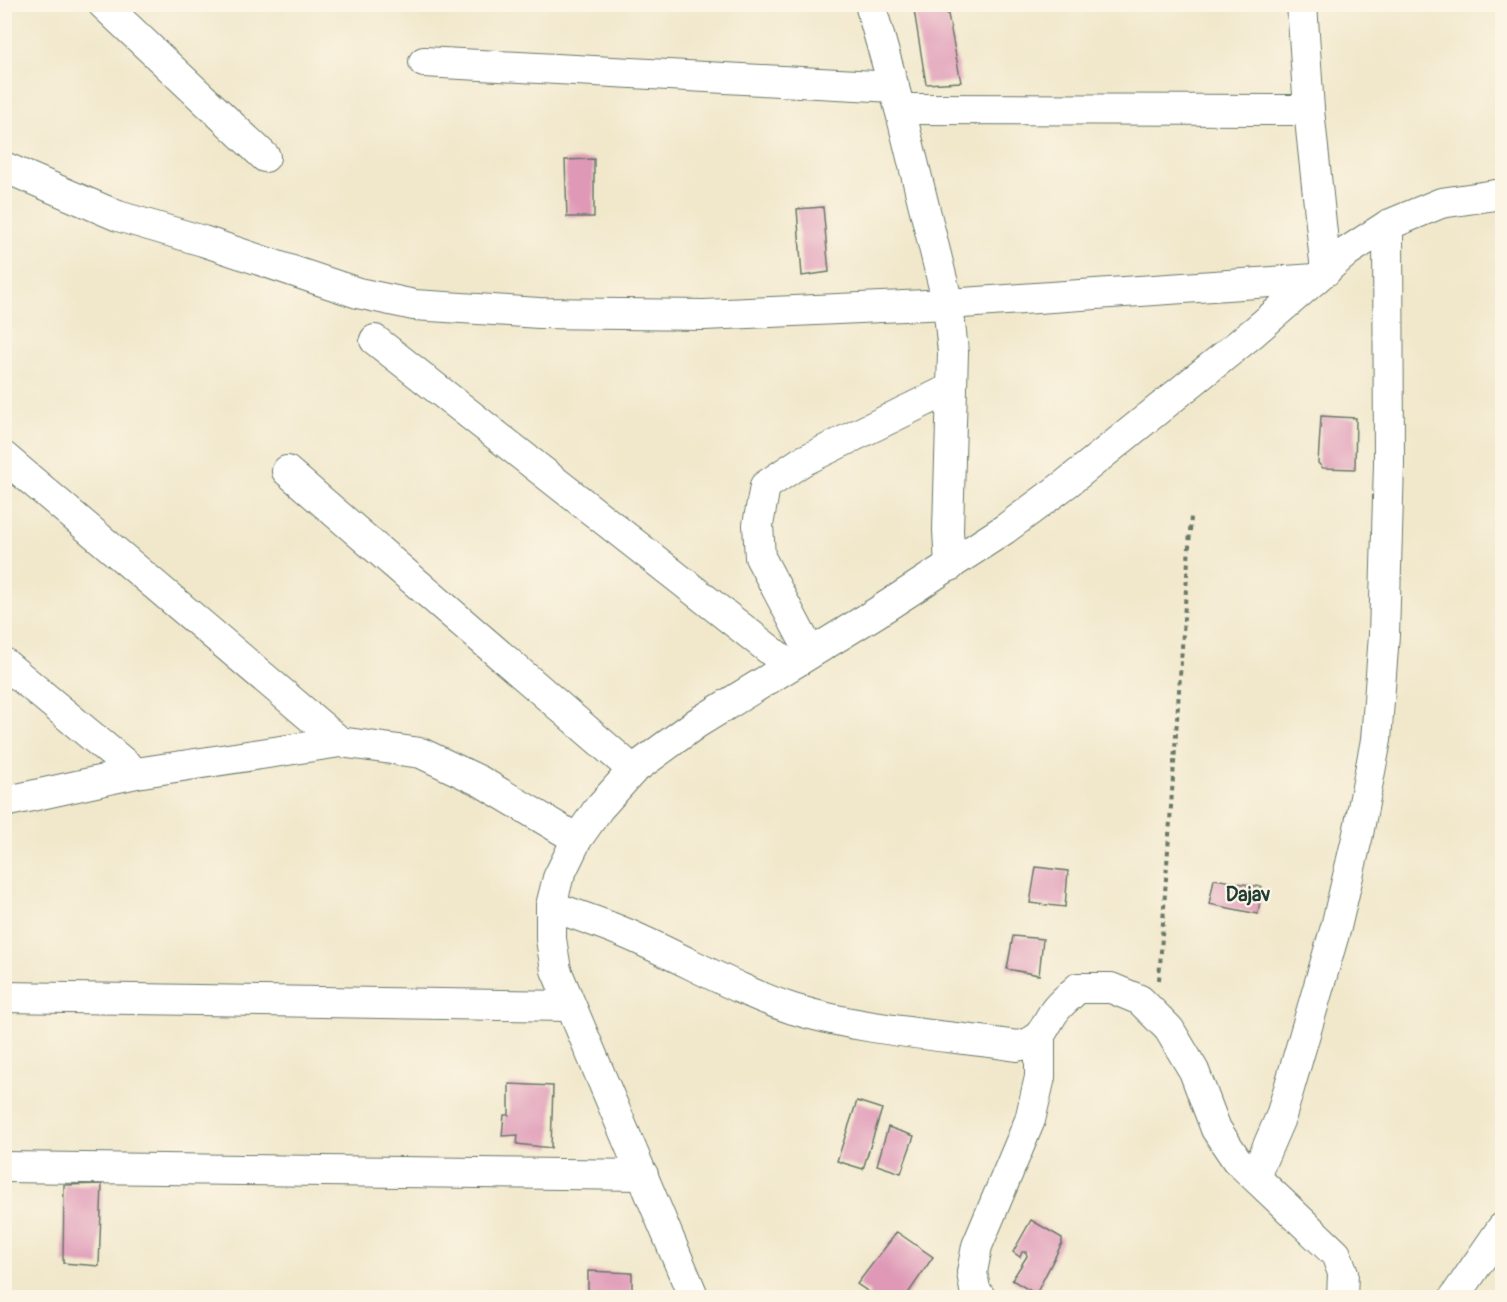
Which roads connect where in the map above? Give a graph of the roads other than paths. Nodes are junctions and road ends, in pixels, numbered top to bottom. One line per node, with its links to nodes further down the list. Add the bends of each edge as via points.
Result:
1 (103, 4): 7 (street)
2 (870, 4): 5 (street)
3 (1302, 4): 6 (street)
4 (424, 62): 5 (street)
5 (897, 98): 6 (street); 12 (street)
6 (1309, 110): 11 (street)
7 (265, 157)
8 (4, 167): 12 (street, via 118,216 358,293 414,305 539,313 704,315)
9 (1503, 194): 10 (street, via 1441,203)
10 (1388, 225): 11 (street, via 1348,251); 31 (street, via 1389,464 1384,635 1376,740 1336,927 1281,1116)
11 (1321, 275): 12 (street); 17 (street, via 1067,483)
12 (948, 304): 14 (street)
13 (375, 340): 18 (street)
14 (952, 388): 17 (street); 18 (street, via 801,462 765,486 759,525 760,557)
15 (4, 457): 20 (street)
16 (287, 471): 21 (street)
17 (950, 566): 18 (street)
18 (799, 659): 21 (street, via 697,723)
19 (4, 663): 22 (street)
20 (340, 742): 22 (street); 24 (street, via 421,753 480,781)
21 (633, 770): 24 (street)
22 (136, 773): 23 (street)
23 (4, 802)
24 (577, 839): 25 (street, via 558,878)
25 (550, 906): 27 (street, via 556,970); 28 (street, via 626,934 748,992 794,1009 916,1033 1017,1046)
26 (4, 998): 27 (street)
27 (570, 1006): 30 (street)
28 (1040, 1037): 31 (street, via 1055,1010 1078,988 1112,988 1140,1000 1169,1029 1194,1071 1216,1129 1236,1159); 34 (street, via 1040,1077 1030,1120 977,1246 972,1272 975,1290)
29 (4, 1167): 30 (street)
30 (644, 1175): 33 (street)
31 (1255, 1176): 35 (street, via 1336,1254 1343,1273)
32 (1503, 1228): 36 (street)
33 (694, 1298)
34 (981, 1298)
35 (1342, 1298)
36 (1454, 1298)

